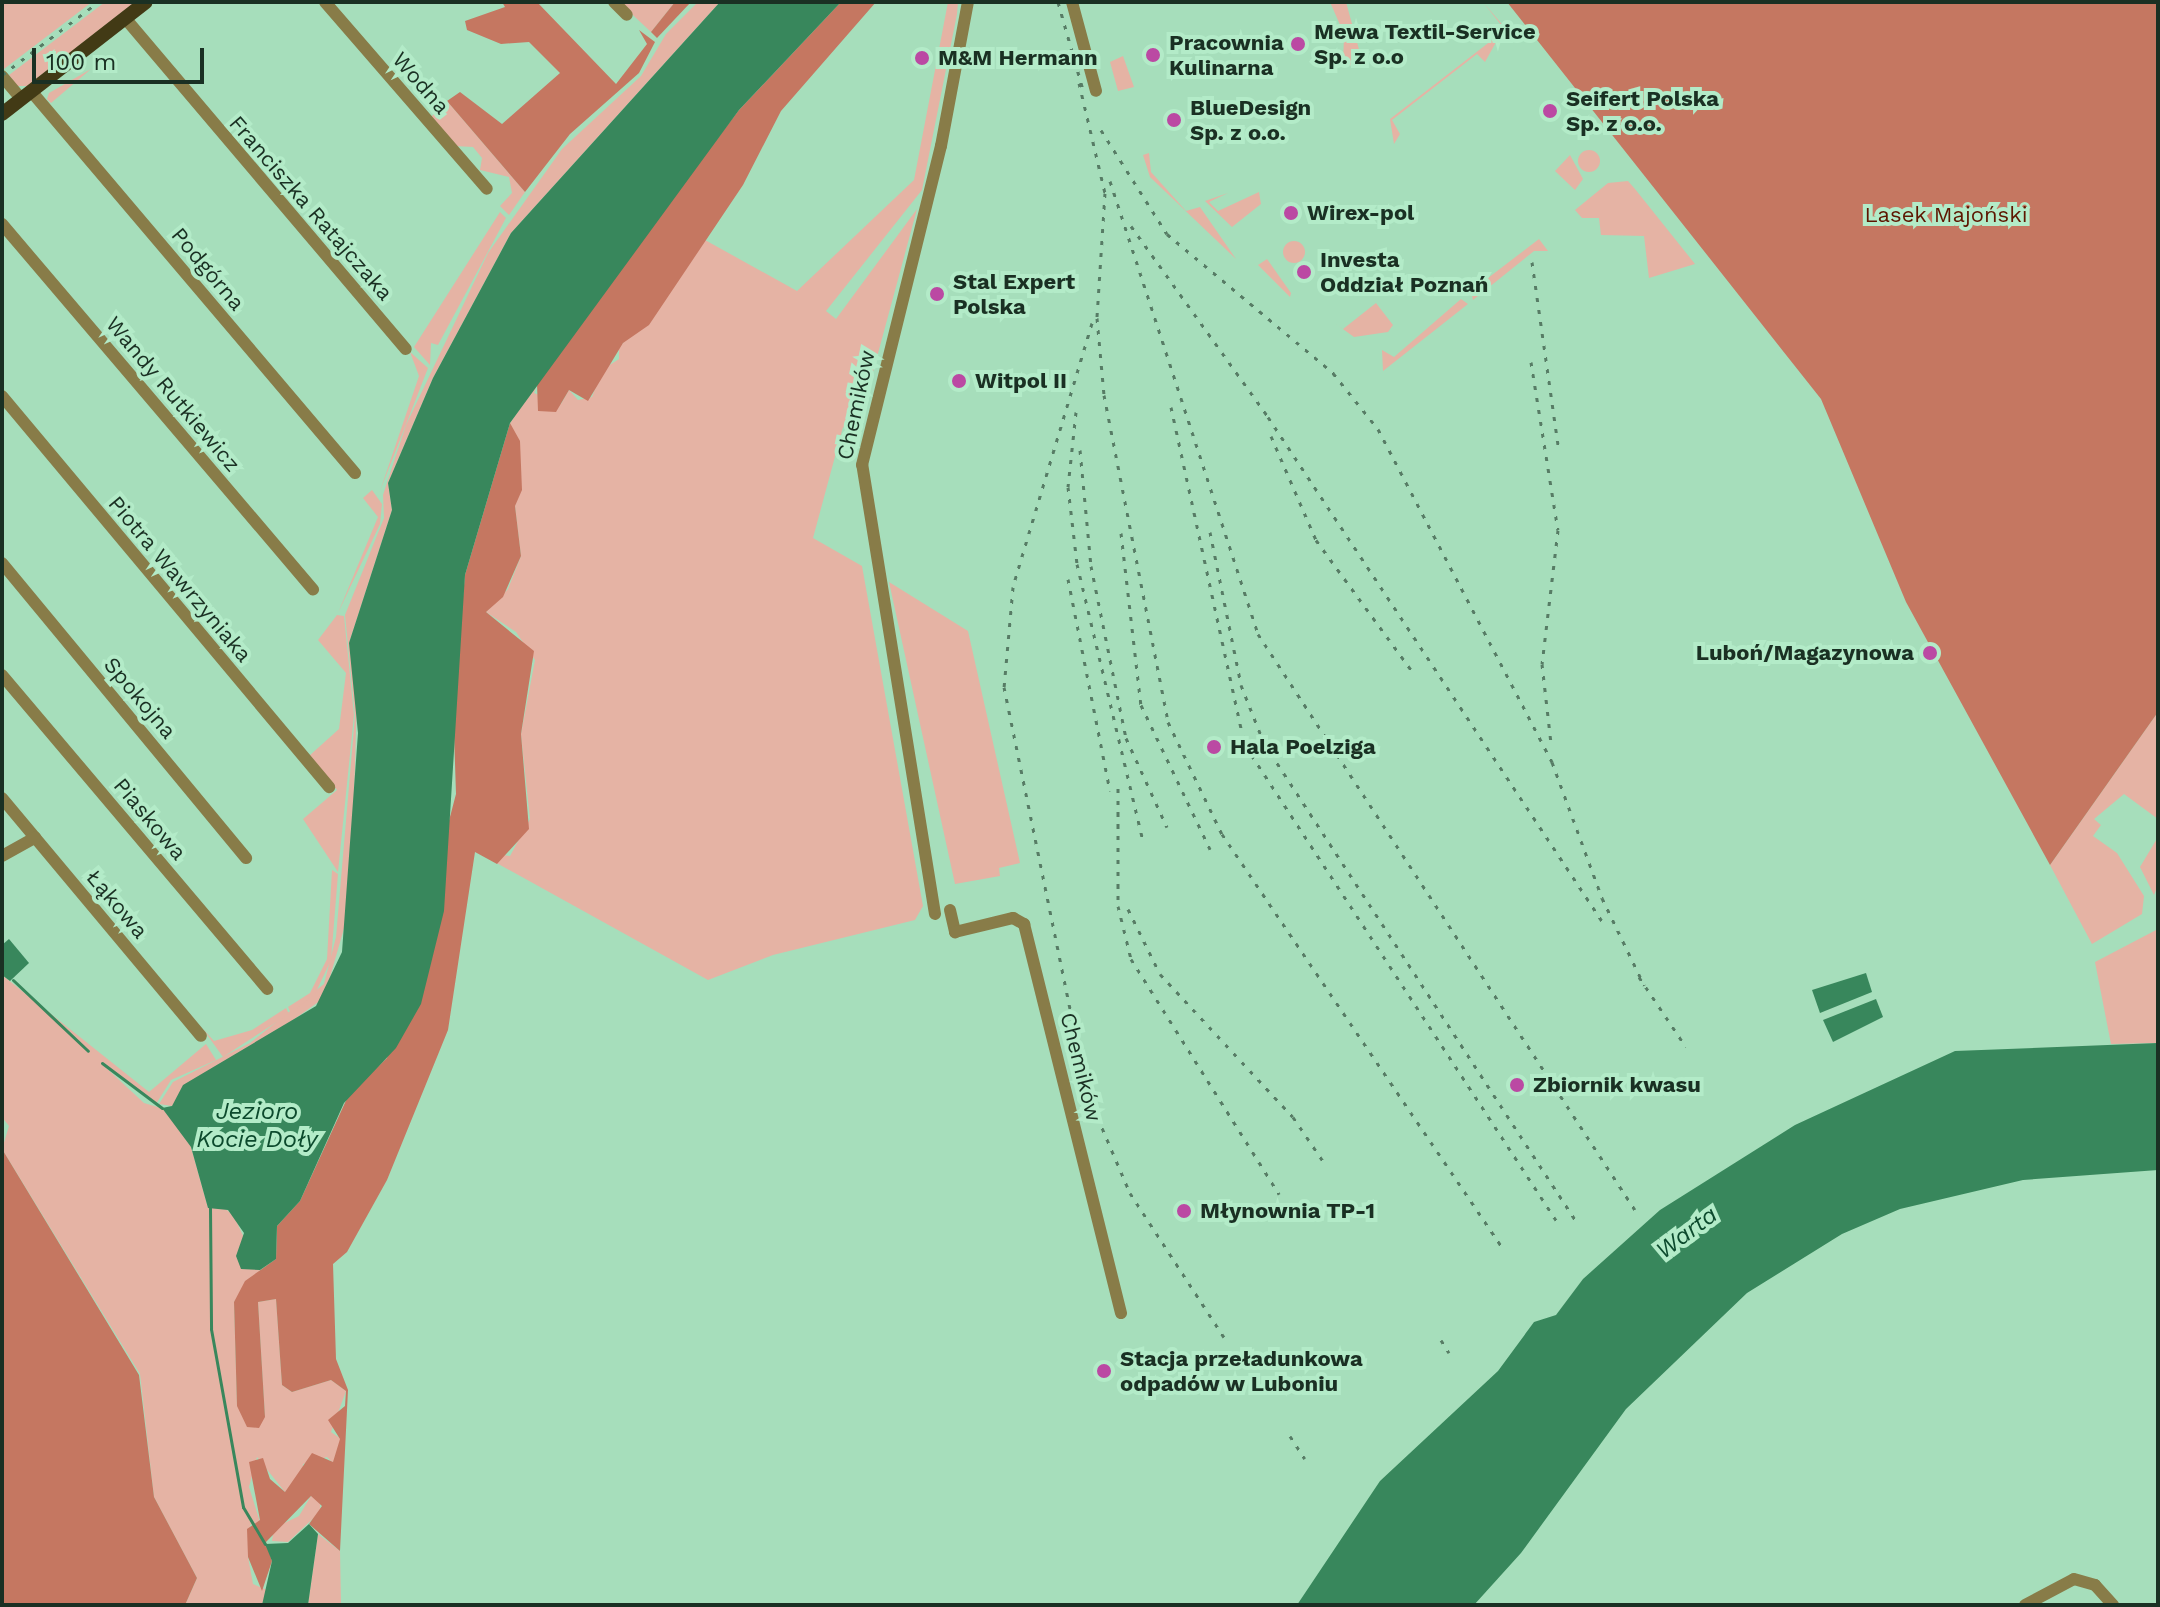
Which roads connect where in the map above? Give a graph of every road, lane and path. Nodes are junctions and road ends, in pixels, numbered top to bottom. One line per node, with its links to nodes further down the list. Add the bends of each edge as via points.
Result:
1 (146, 2): 7 (main road)
2 (325, 2): 12 (street, Wodna)
3 (614, 2): 6 (street)
4 (968, 2): 26 (street, Chemików, via 944,132 862,465 880,612 919,791)
5 (1072, 2): 9 (street)
6 (627, 15)
7 (125, 18): 10 (main road); 14 (street, Franciszka Ratajczaka)
8 (2, 76): 10 (street, Podgórna)
9 (1096, 91)
10 (26, 95): 11 (main road); 16 (street, Podgórna)
11 (2, 114)
12 (487, 189)
13 (2, 224): 18 (street, Wandy Rutkiewicz)
14 (406, 349)
15 (2, 396): 20 (street, Piotra Wawrzyniaka)
16 (355, 473)
17 (2, 563): 24 (street, Spokojna)
18 (313, 590)
19 (2, 675): 27 (street, Piaskowa)
20 (329, 787)
21 (2, 798): 22 (street, Łąkowa)
22 (35, 838): 23 (street); 28 (street, Łąkowa)
23 (2, 856)
24 (246, 858)
25 (950, 910): 29 (street, Chemików, via 955,932 1013,918 1024,924)
26 (935, 914)
27 (267, 989)
28 (201, 1036)
29 (1121, 1313)
30 (2025, 1605): 31 (street, via 2074,1579 2095,1585)
31 (2113, 1605)

